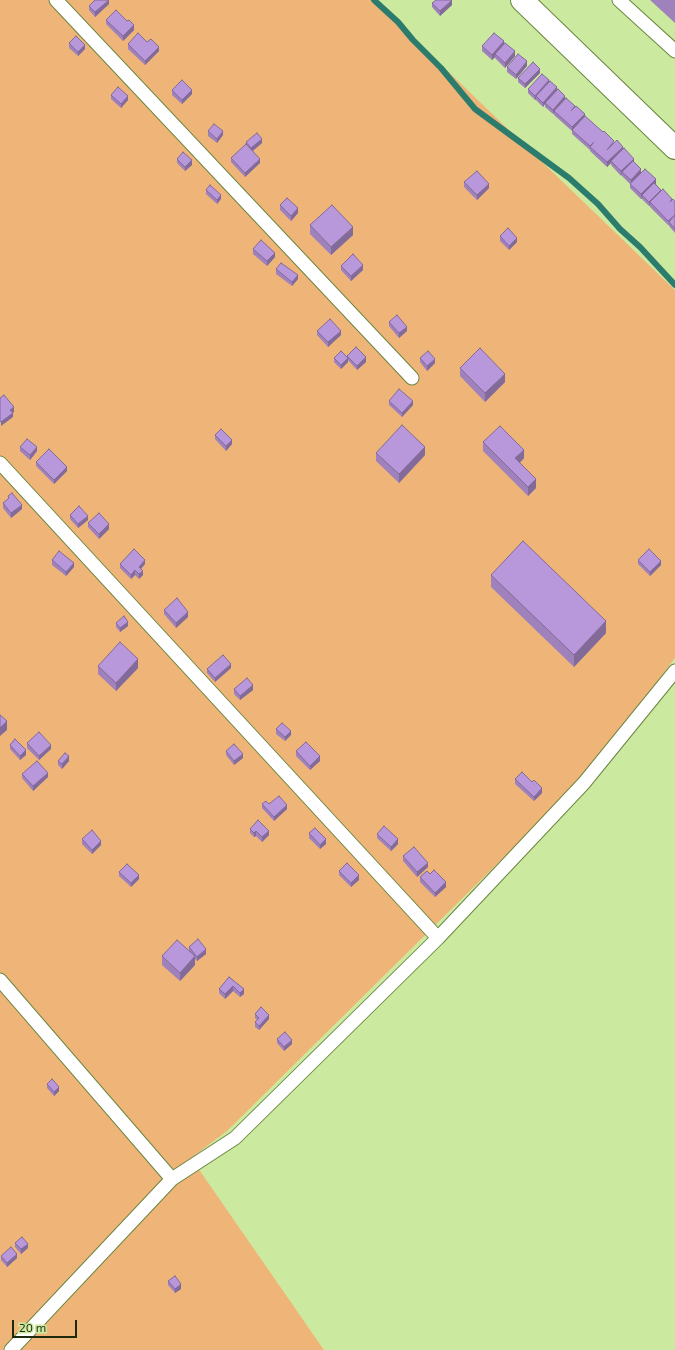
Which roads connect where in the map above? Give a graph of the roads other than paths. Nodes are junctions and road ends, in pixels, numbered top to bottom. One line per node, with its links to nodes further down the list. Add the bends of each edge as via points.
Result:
1 (56, 0): 6 (lane)
2 (522, 0): 5 (street)
3 (619, 0): 4 (lane)
4 (675, 51)
5 (675, 148)
6 (412, 378)
7 (0, 462): 9 (lane)
8 (675, 671): 9 (lane, via 584,783)
9 (438, 938): 11 (lane, via 235,1138)
10 (0, 980): 11 (lane)
11 (172, 1179): 12 (lane)
12 (11, 1350)

